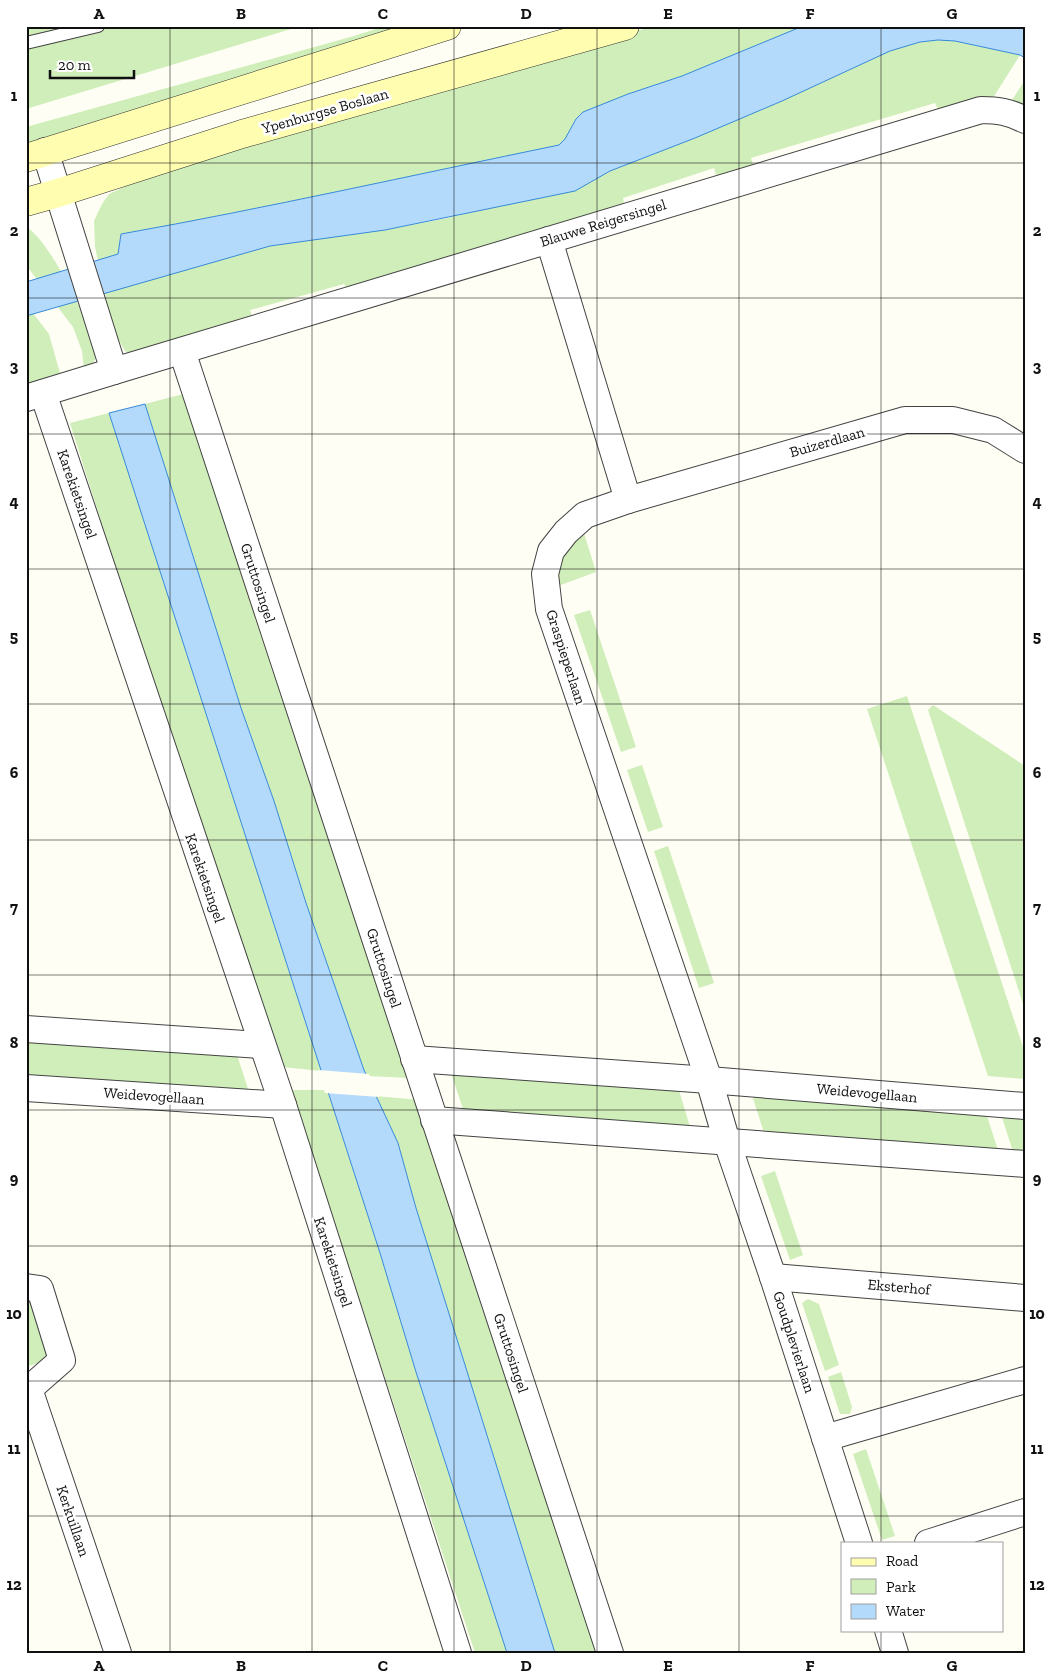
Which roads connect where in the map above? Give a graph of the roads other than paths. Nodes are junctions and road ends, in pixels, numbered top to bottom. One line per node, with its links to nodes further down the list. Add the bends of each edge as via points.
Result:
1 (98, 26): 4 (lane)
2 (447, 26): 6 (main road)
3 (625, 26): 7 (main road, Ypenburgse Boslaan, via 242,134)
4 (26, 43)
5 (1025, 120): 9 (street, Blauwe Reigersingel, via 1012,113 981,110)
6 (36, 155): 7 (street)
7 (58, 194): 8 (main road, Ypenburgse Boslaan); 11 (street)
8 (26, 202)
9 (549, 240): 10 (street, Blauwe Reigersingel); 14 (street)
10 (182, 351): 11 (street); 17 (street, Gruttosingel)
11 (114, 371): 12 (street, Karekietsingel)
12 (35, 395): 16 (street, Karekietsingel)
13 (1025, 450): 14 (street, Buizerdlaan, via 993,430 953,420 904,420)
14 (628, 500): 18 (street, Graspieperlaan, via 585,515 551,551 545,574 549,609)
15 (26, 1029): 16 (street)
16 (261, 1045): 20 (street, Karekietsingel)
17 (414, 1059): 18 (street, Weidevogellaan); 22 (street, Gruttosingel)
18 (709, 1080): 21 (street, Weidevogellaan); 23 (street)
19 (26, 1088): 20 (street, Weidevogellaan)
20 (283, 1105): 36 (street, Karekietsingel)
21 (1025, 1106)
22 (434, 1120): 23 (street); 37 (street, Gruttosingel)
23 (727, 1142): 24 (street); 25 (street, Goudplevierlaan)
24 (1025, 1164)
25 (773, 1277): 27 (street, Eksterhof); 30 (street, Goudplevierlaan)
26 (26, 1287): 29 (street, Kerkuillaan, via 40,1289 62,1360)
27 (1025, 1298)
28 (1025, 1380): 30 (street)
29 (28, 1389): 35 (street, Kerkuillaan)
30 (825, 1438): 32 (street, Goudplevierlaan)
31 (1025, 1512): 33 (street)
32 (859, 1542)
33 (931, 1542)
34 (889, 1632): 38 (street)
35 (118, 1653)
36 (458, 1653)
37 (610, 1653)
38 (895, 1653)

